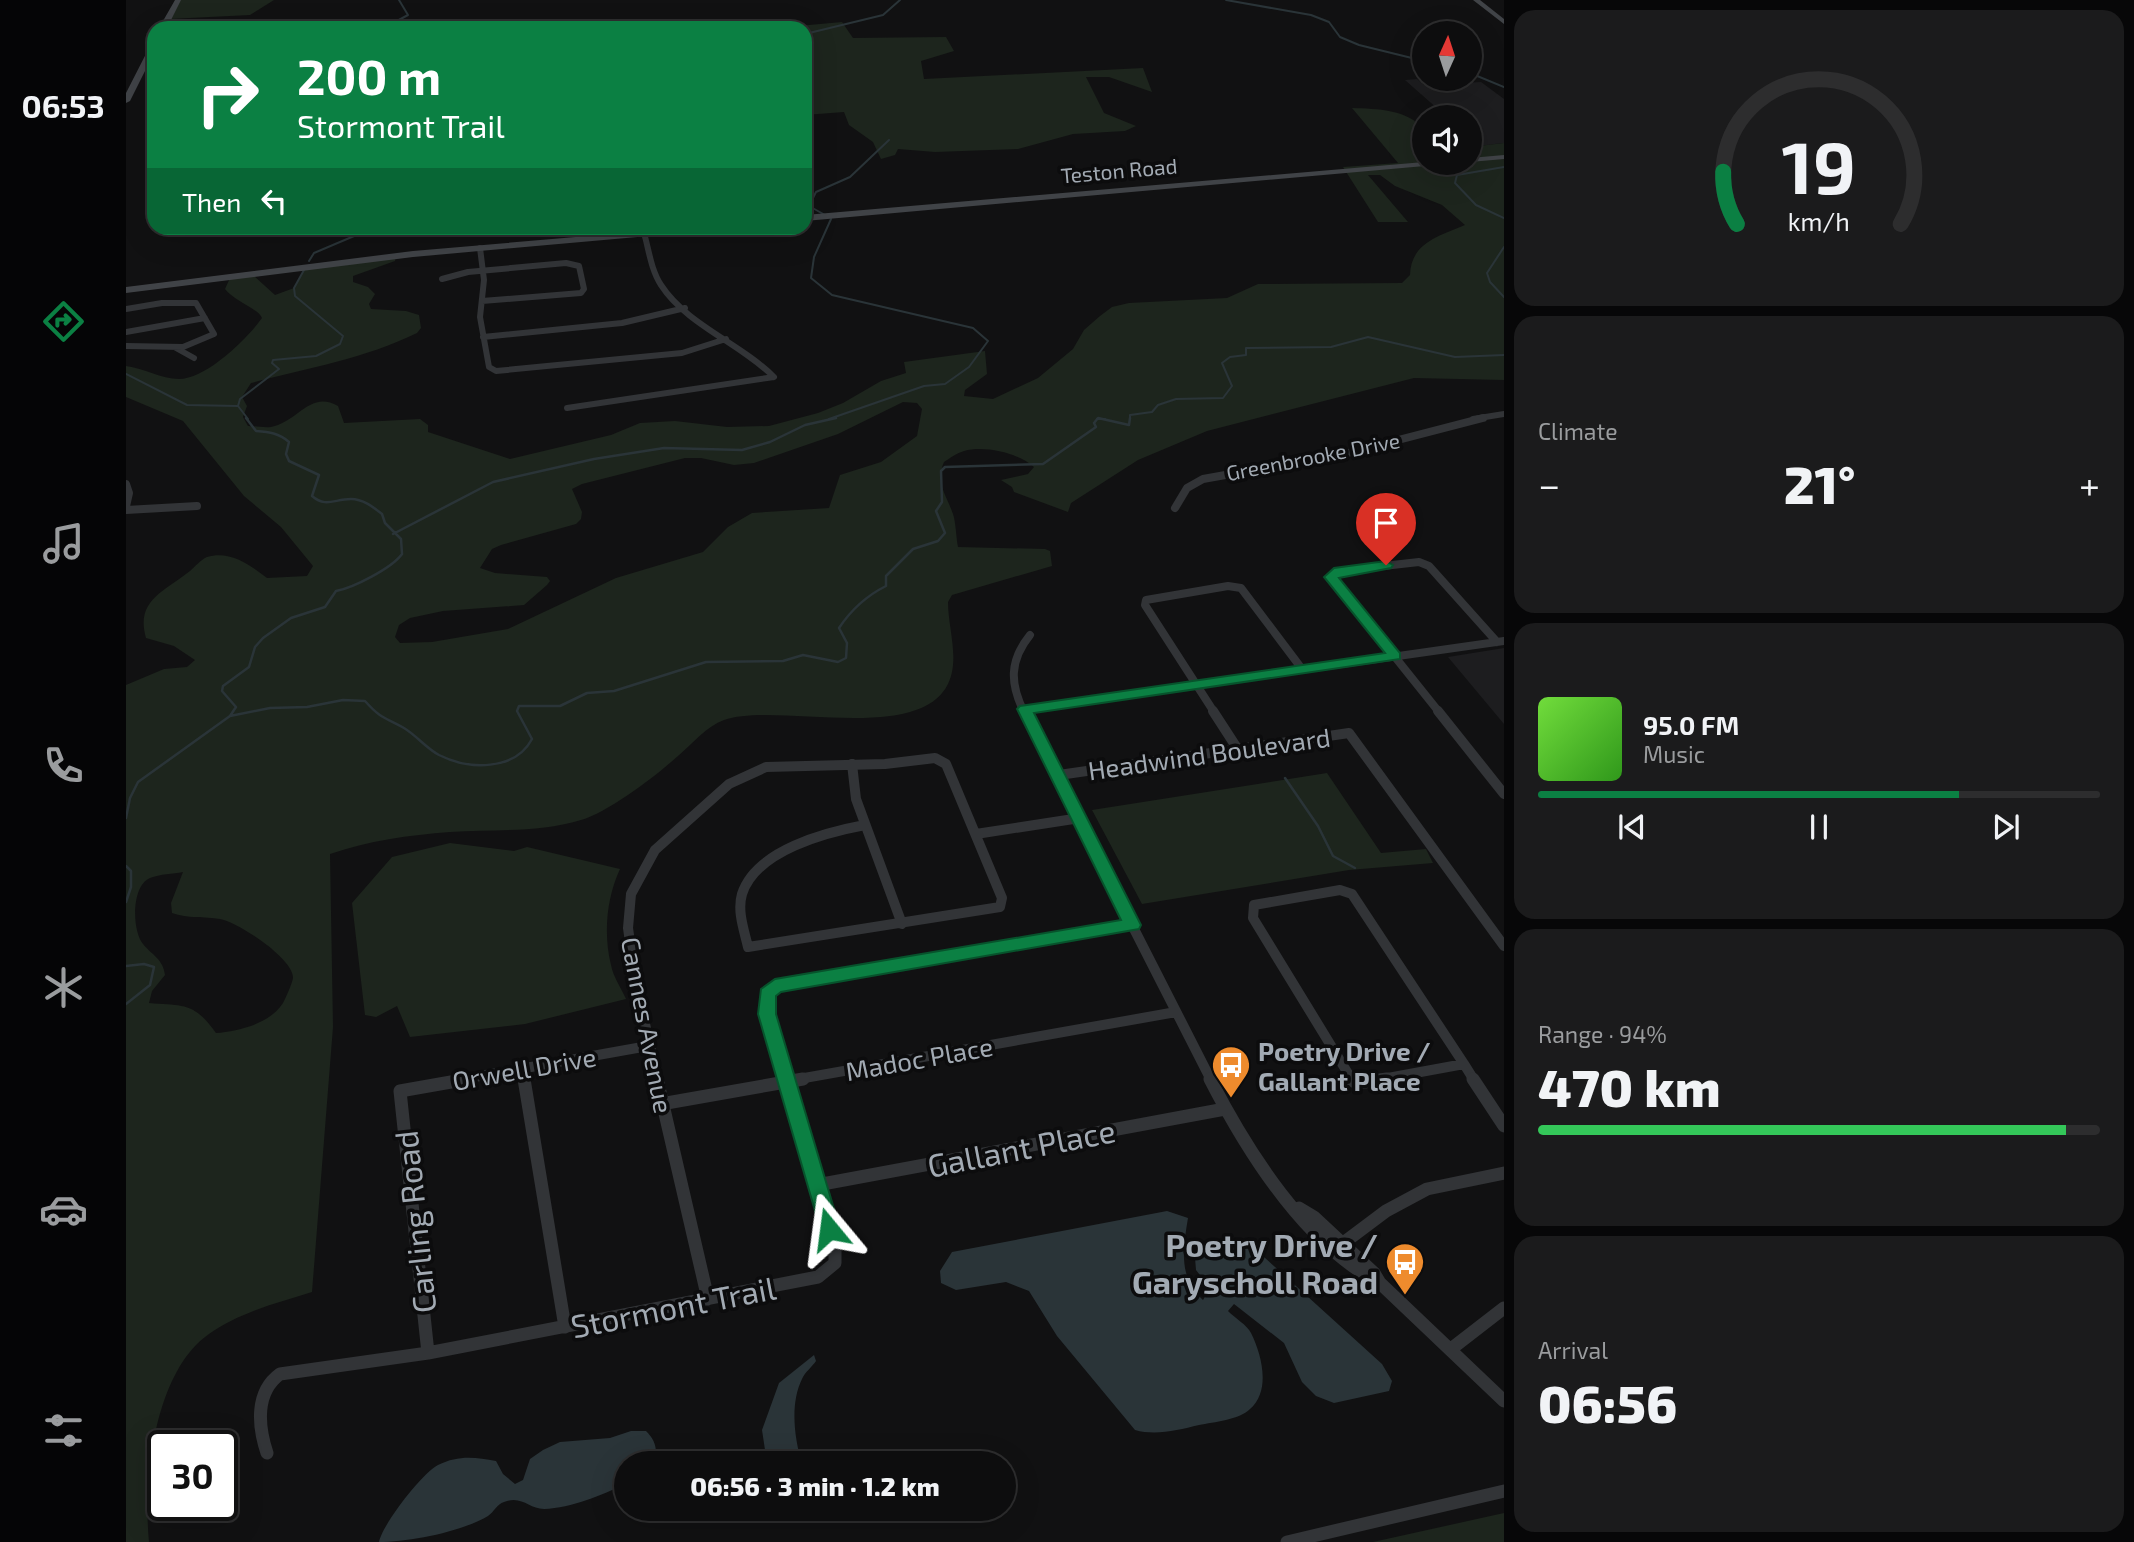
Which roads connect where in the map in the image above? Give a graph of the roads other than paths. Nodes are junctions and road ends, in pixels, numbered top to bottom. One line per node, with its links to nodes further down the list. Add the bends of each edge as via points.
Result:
1 (178, 0): 3 (street)
2 (1476, 0): 4 (street)
3 (167, 21)
4 (1504, 22)
5 (147, 60): 6 (street)
6 (126, 101)
7 (1504, 158): 8 (street)
8 (1482, 159)
9 (1412, 165): 10 (street, Teston Road)
10 (812, 218)
11 (622, 235): 13 (street)
12 (645, 235): 18 (street, via 660,284)
13 (481, 248): 14 (street); 16 (street)
14 (484, 271): 15 (street); 17 (street); 17 (street, via 574,264 579,266 584,289 577,294)
15 (442, 279)
16 (126, 291)
17 (482, 301): 22 (street)
18 (685, 308): 22 (street, via 622,323); 23 (street)
19 (126, 309): 20 (street, via 194,303)
20 (205, 318): 21 (street); 25 (street, via 214,335)
21 (126, 332)
22 (483, 337): 23 (street, via 489,367 501,372 682,353)
23 (726, 339): 27 (street, via 755,356 774,377)
24 (126, 346): 25 (street)
25 (176, 348): 26 (street)
26 (194, 358)
27 (567, 408)
28 (1504, 414): 32 (street, Greenbrooke Drive, via 1348,453 1203,479 1187,488)
29 (126, 484): 31 (street)
30 (197, 506): 31 (street)
31 (126, 508)
32 (1175, 508)
33 (1030, 635): 38 (street, via 1021,644 1012,675 1014,692)
34 (1500, 641): 35 (street); 35 (street, via 1429,566 1419,562 1333,575 1331,580)
35 (1395, 656): 36 (street); 42 (street)
36 (1302, 669): 37 (street); 37 (street, via 1241,588 1151,598 1145,605)
37 (1197, 685): 38 (street); 39 (street)
38 (1025, 709): 41 (street)
39 (1237, 748): 41 (street, Headwind Boulevard); 48 (street, Headwind Boulevard, via 1349,733)
40 (852, 764): 44 (street); 45 (street, Cannes Avenue, via 935,758 946,764); 50 (street, Cannes Avenue, via 766,766 729,784 655,850 631,894 628,928)
41 (1059, 775): 43 (street)
42 (1504, 794)
43 (1080, 818): 45 (street); 47 (street)
44 (865, 825): 46 (street); 46 (street, via 814,834 783,849 750,880 742,894 741,912 748,947)
45 (976, 834): 46 (street, Cannes Avenue, via 1002,898 1000,907)
46 (902, 924)
47 (1132, 925): 49 (street); 53 (street, Stormont Trail, via 775,986 767,994 767,1014)
48 (1504, 946)
49 (1177, 1012): 53 (street, Madoc Place); 56 (street)
50 (648, 1046): 52 (street, Orwell Drive); 55 (street, Cannes Avenue)
51 (1465, 1064): 51 (street, via 1352,894 1339,890 1254,905 1253,918 1349,1079 1369,1082); 57 (street)
52 (522, 1069): 54 (street, Orwell Drive); 63 (street)
53 (786, 1082): 55 (street, Madoc Place); 59 (street, Stormont Trail)
54 (400, 1091): 65 (street, Carling Road)
55 (661, 1104): 61 (street, Cannes Avenue)
56 (1225, 1109): 59 (street, Gallant Place); 60 (street, via 1268,1176 1305,1222)
57 (1504, 1126)
58 (1504, 1173): 60 (street, via 1427,1189 1386,1211)
59 (817, 1185): 61 (street, Stormont Trail, via 835,1263 818,1277)
60 (1339, 1247): 64 (street, via 1365,1279 1380,1283)
61 (708, 1300): 63 (street, Stormont Trail)
62 (1504, 1308): 64 (street)
63 (565, 1327): 65 (street, Stormont Trail)
64 (1451, 1349): 66 (street)
65 (428, 1353): 67 (street, Stormont Trail, via 275,1376 262,1397 262,1441)
66 (1504, 1401)
67 (267, 1453)
68 (1504, 1491): 69 (street)
69 (1287, 1542)

